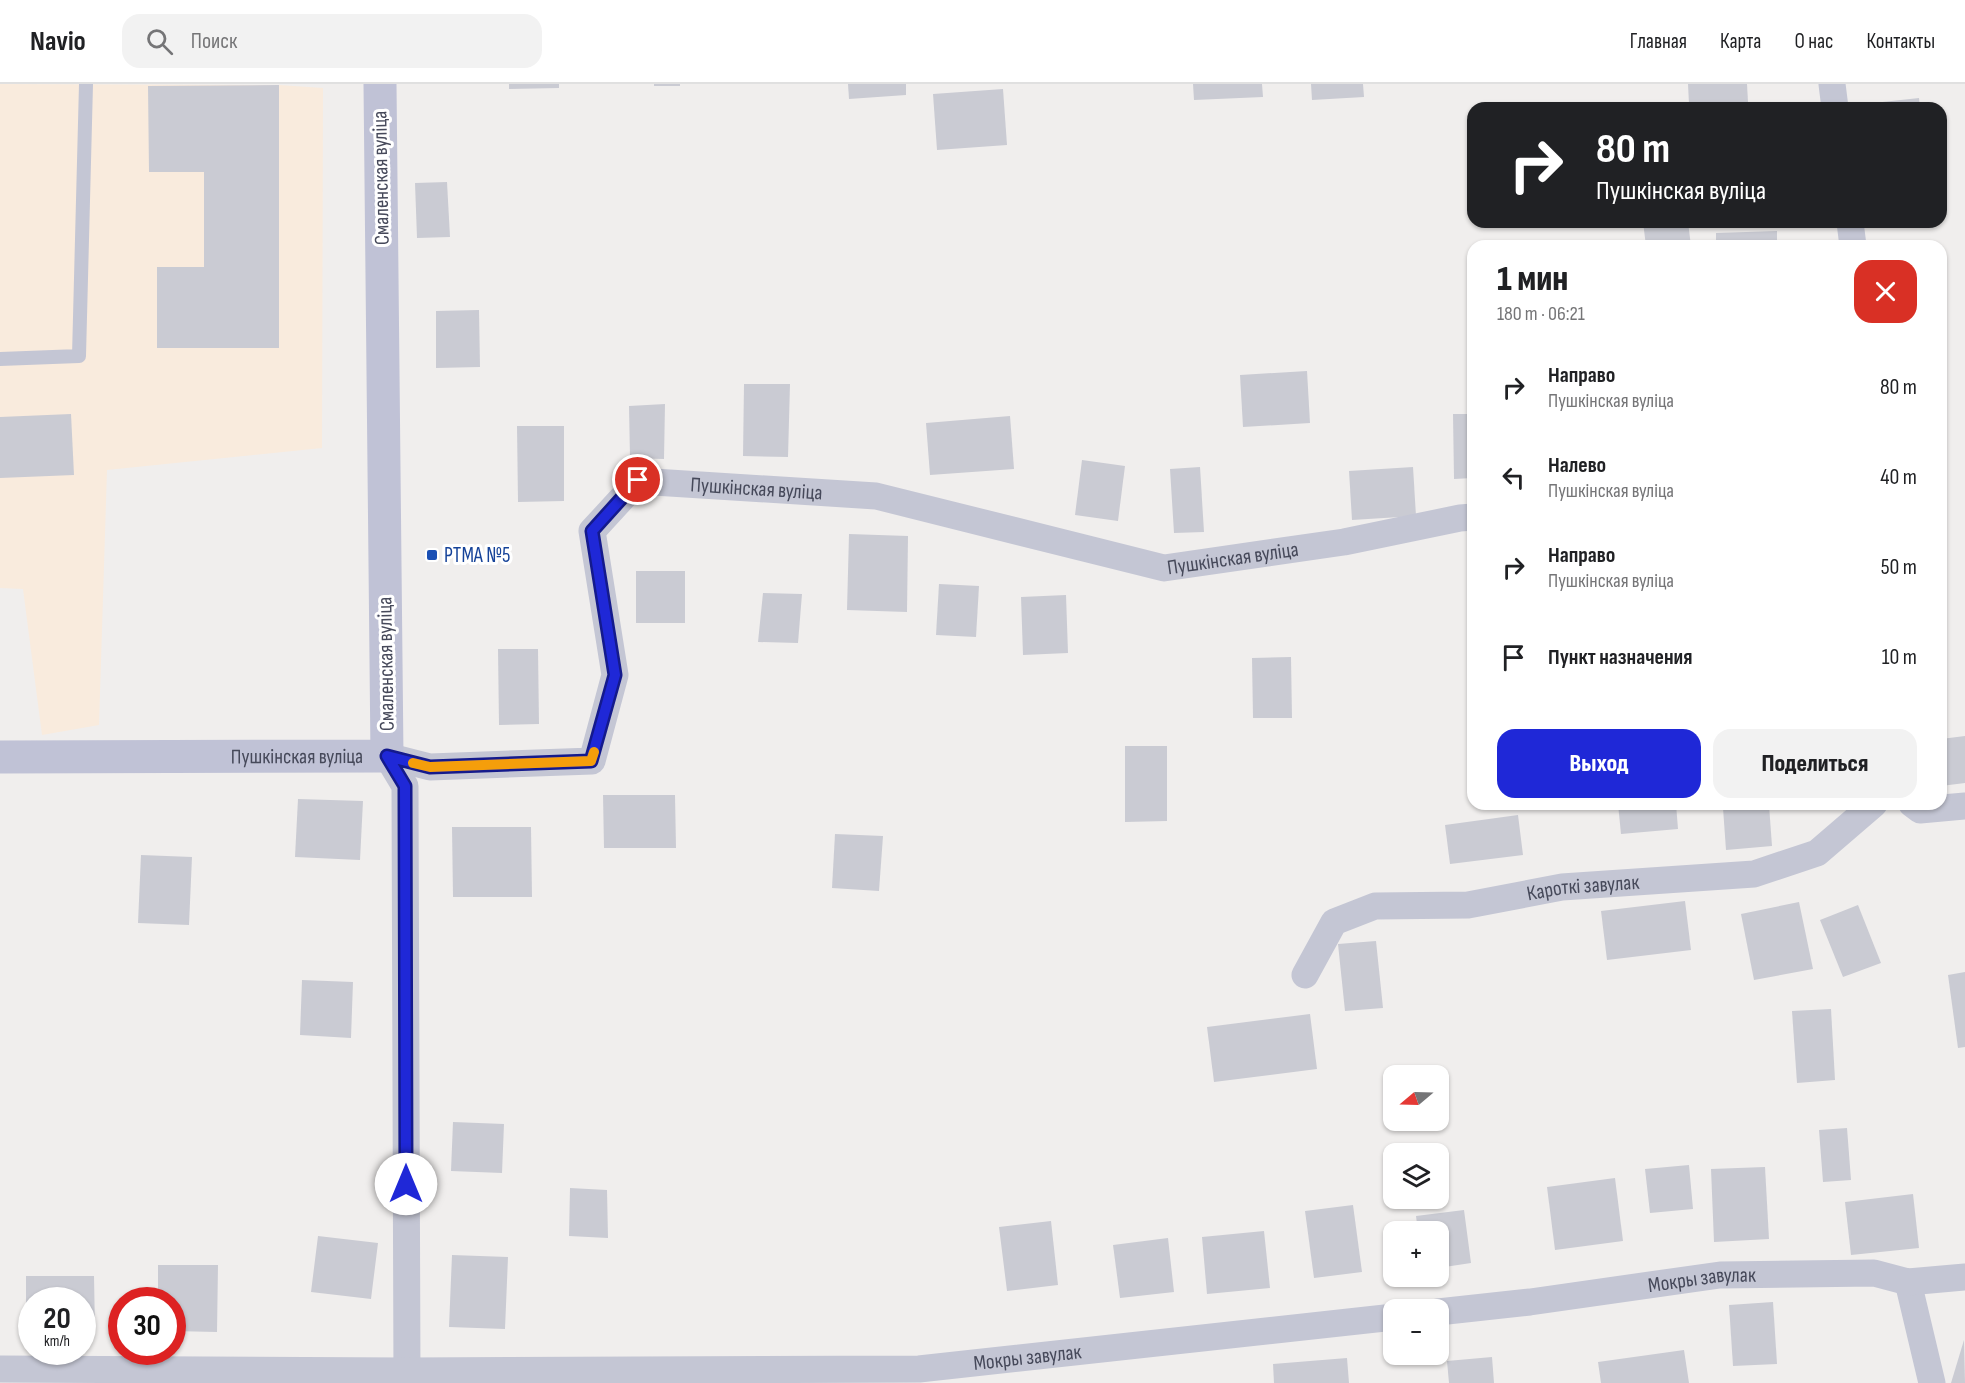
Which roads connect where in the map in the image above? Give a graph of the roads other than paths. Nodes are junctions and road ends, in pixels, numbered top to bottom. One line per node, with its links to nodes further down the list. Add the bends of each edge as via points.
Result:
1 (86, 84): 5 (lane, via 79,356)
2 (380, 84): 7 (street, Смаленская вуліца)
3 (1832, 84): 4 (street)
4 (1834, 102)
5 (0, 358)
6 (1467, 517): 7 (street, Пушкінская вуліца, via 1344,542 1164,568 876,496 638,480 592,531 615,675 591,761 430,767)
7 (387, 756): 8 (street, Пушкінская вуліца); 18 (street, Смаленская вуліца, via 405,786)
8 (0, 758)
9 (1965, 806): 10 (street)
10 (1947, 808)
11 (1867, 810): 12 (street, Кароткі завулак, via 1817,853 1754,874 1562,886 1468,905 1375,906 1334,922)
12 (1305, 975)
13 (1965, 1277): 14 (street, Мокры завулак)
14 (1908, 1282): 15 (street, Мокры завулак, via 1874,1273 1720,1275); 19 (street)
15 (1449, 1311)
16 (1383, 1318): 18 (street, Мокры завулак, via 918,1369)
17 (0, 1369): 18 (street, Мокры завулак)
18 (407, 1377)
19 (1932, 1383)

